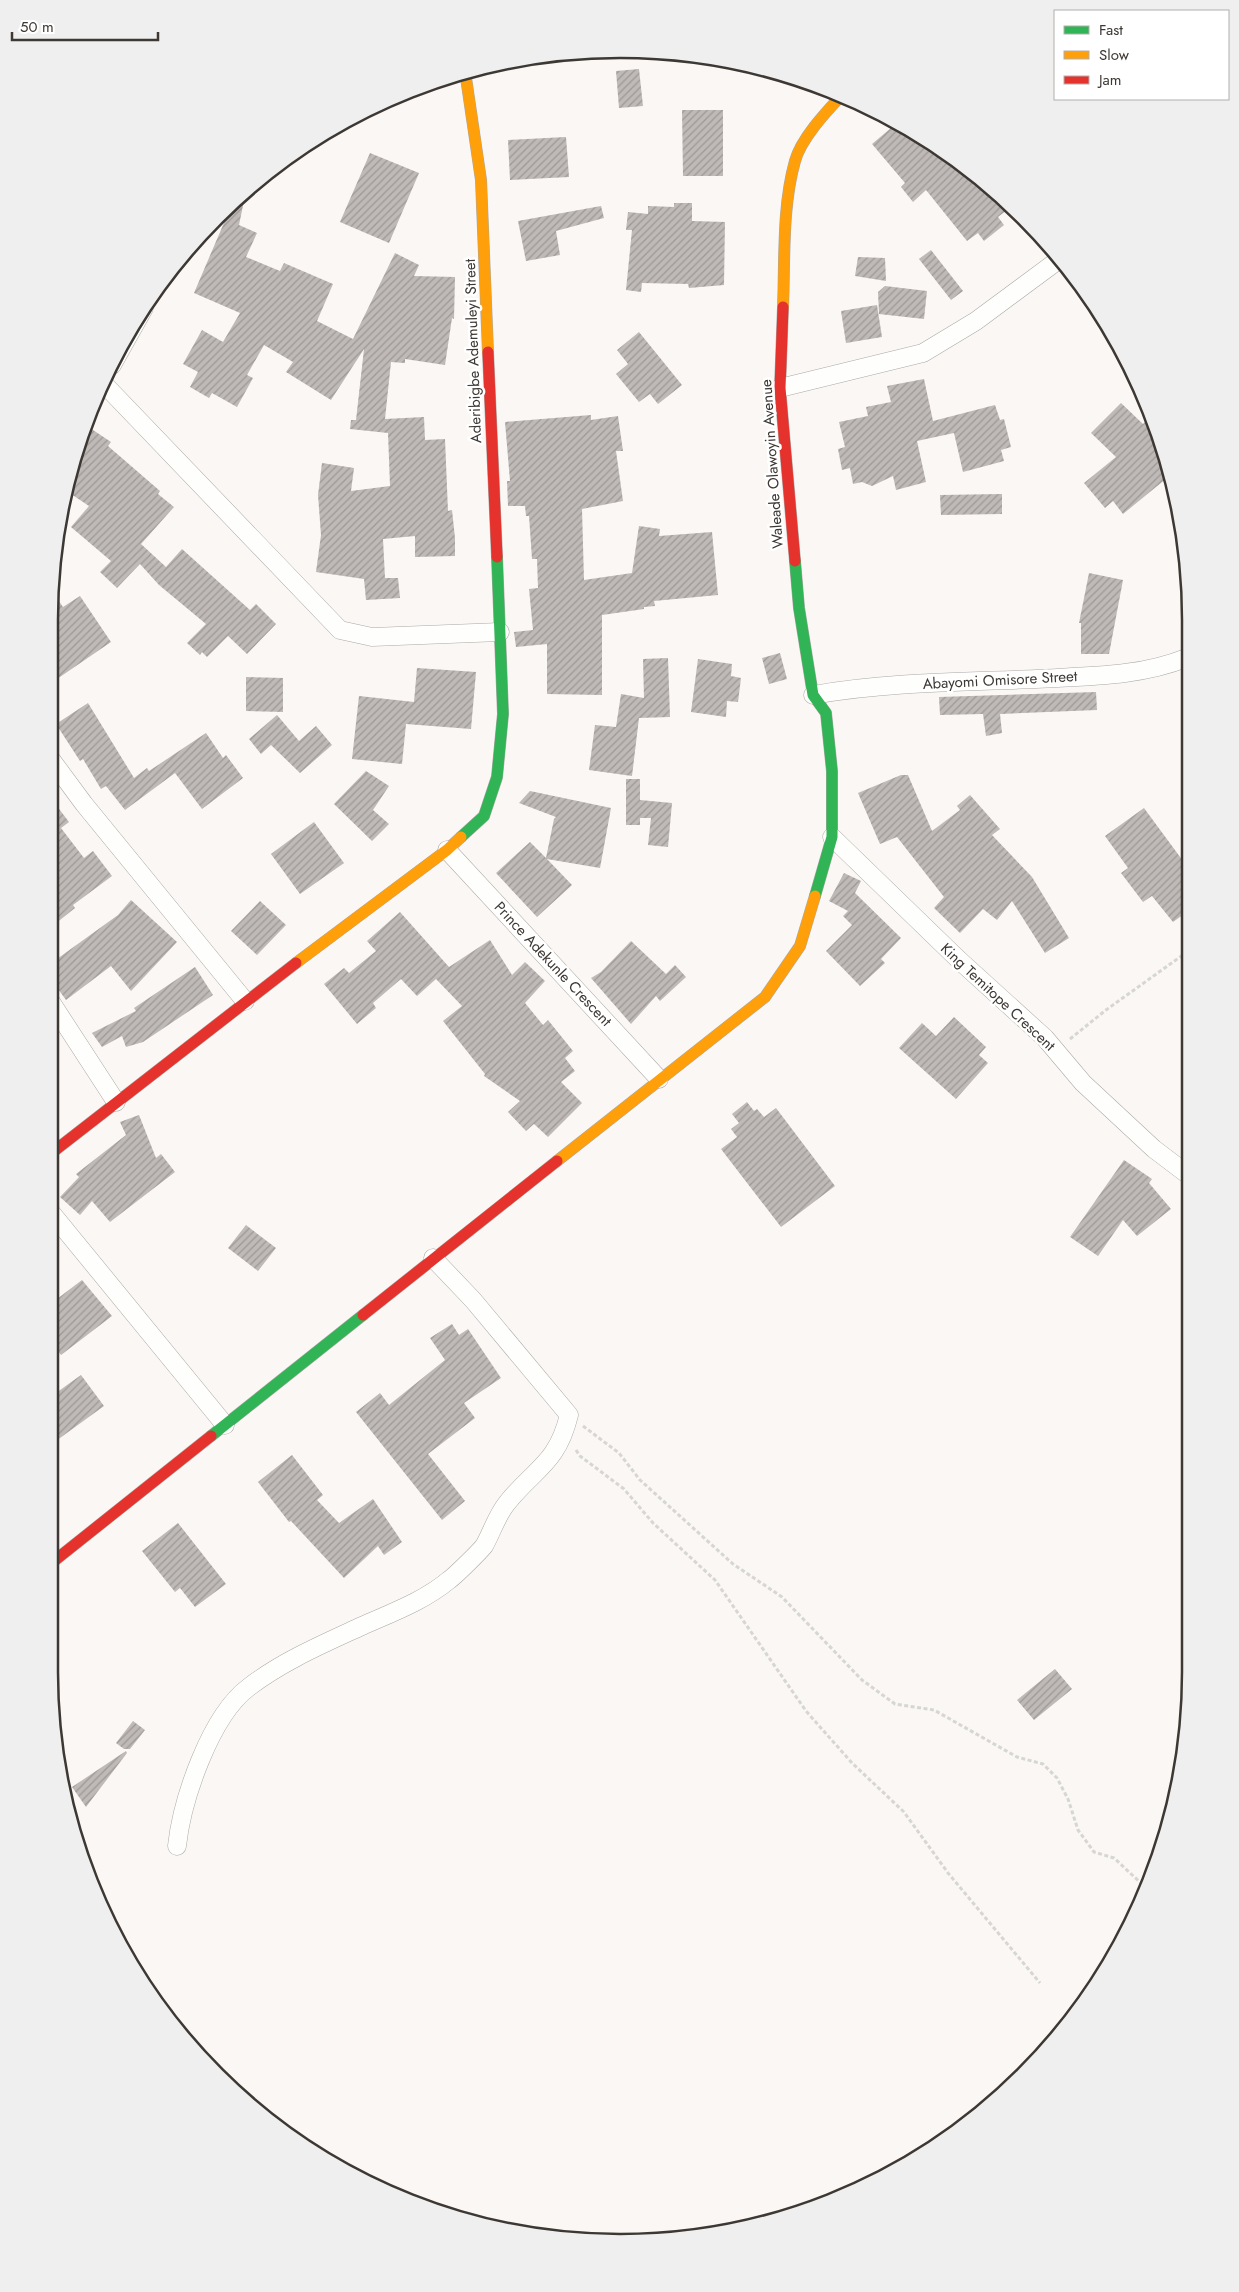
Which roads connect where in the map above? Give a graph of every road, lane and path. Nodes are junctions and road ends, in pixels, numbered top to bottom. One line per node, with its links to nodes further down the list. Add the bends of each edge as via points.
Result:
1 (463, 80): 6 (street, Aderibigbe Ademuleyi Street, via 481,180)
2 (837, 101): 5 (street, Waleade Olawoyin Avenue, via 818,120 795,160 787,209)
3 (1054, 264): 5 (street, via 976,321 923,353)
4 (107, 388): 6 (street, via 340,630 372,638)
5 (780, 388): 8 (street, Waleade Olawoyin Avenue, via 799,608)
6 (500, 632): 11 (street, Aderibigbe Ademuleyi Street, via 503,714 497,777 484,816)
7 (1182, 660): 8 (street, Abayomi Omisore Street, via 1163,667 1101,676 896,685)
8 (813, 695): 10 (street, via 826,713 832,771)
9 (57, 767): 13 (street)
10 (832, 837): 15 (street, King Temitope Crescent); 16 (street, via 800,946 766,996)
11 (447, 850): 13 (street, Aderibigbe Ademuleyi Street); 16 (street, Prince Adekunle Crescent)
12 (1182, 956): 15 (path)
13 (245, 1001): 17 (street, Aderibigbe Ademuleyi Street)
14 (57, 1010): 17 (street)
15 (1055, 1050): 19 (street, King Temitope Crescent, via 1083,1083 1154,1149)
16 (659, 1079): 21 (street)
17 (116, 1102): 18 (street, Aderibigbe Ademuleyi Street)
18 (57, 1149)
19 (1182, 1170)
20 (57, 1220): 23 (street)
21 (433, 1258): 22 (street, via 473,1300); 23 (street)
22 (569, 1415): 24 (street); 27 (path, via 619,1453 640,1480 733,1564 782,1598 862,1680 895,1704 934,1710 1016,1757 1042,1764 1057,1778 1078,1830 1094,1852 1114,1858)
23 (225, 1425): 25 (street)
24 (564, 1434): 26 (street, via 548,1461 506,1503 482,1548 449,1580 414,1602 290,1660 247,1688 226,1710 188,1793); 28 (path, via 580,1456 624,1489 653,1523 714,1580 806,1711 852,1763 904,1812 948,1873)
25 (57, 1559)
26 (177, 1846)
27 (1141, 1883)
28 (1040, 1983)

